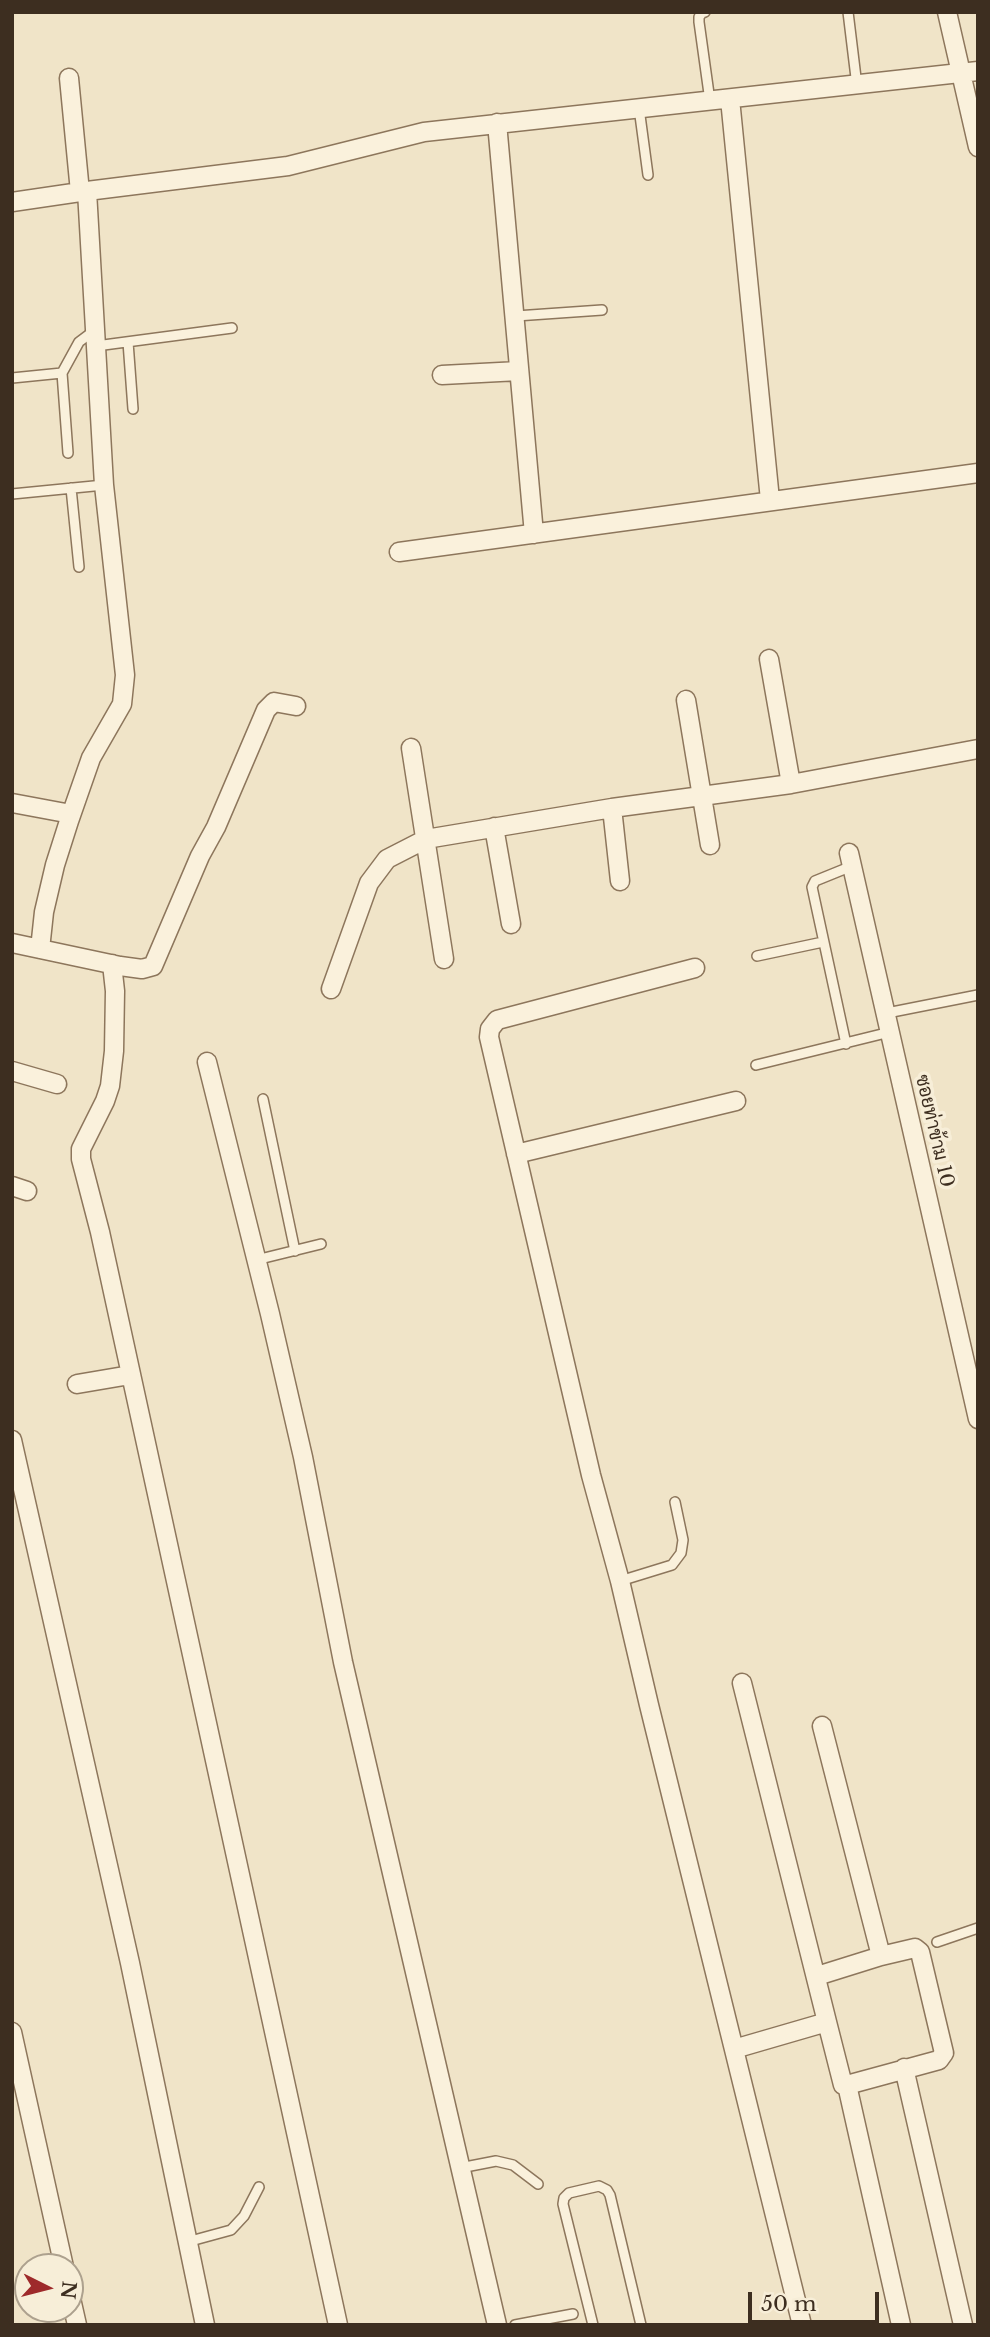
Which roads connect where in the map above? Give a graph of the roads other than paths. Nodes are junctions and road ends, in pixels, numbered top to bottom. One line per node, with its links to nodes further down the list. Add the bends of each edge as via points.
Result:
1 (705, 12): 8 (lane, via 699,22)
2 (848, 12): 6 (lane)
3 (947, 12): 4 (street)
4 (969, 72): 6 (street); 11 (street)
5 (69, 78): 13 (street)
6 (857, 86): 7 (street)
7 (730, 99): 8 (street); 30 (street)
8 (710, 102): 9 (street)
9 (639, 108): 10 (street); 12 (lane)
10 (497, 123): 13 (street, via 424,132 288,166); 16 (street)
11 (978, 147)
12 (648, 174)
13 (83, 192): 14 (street); 18 (street)
14 (12, 202)
15 (602, 310): 16 (lane)
16 (516, 316): 20 (street)
17 (232, 328): 19 (lane)
18 (95, 338): 19 (lane); 21 (lane, via 79,342); 27 (street)
19 (128, 342): 24 (lane)
20 (519, 371): 22 (street); 31 (street)
21 (62, 373): 23 (lane); 25 (lane)
22 (442, 375)
23 (12, 378)
24 (134, 409)
25 (68, 453)
26 (978, 472): 30 (street)
27 (104, 485): 28 (lane); 43 (street, via 124,692 122,704 91,758)
28 (71, 488): 29 (lane); 33 (lane)
29 (12, 494)
30 (771, 500): 31 (street)
31 (534, 534): 32 (street)
32 (399, 552)
33 (79, 567)
34 (769, 659): 39 (street)
35 (686, 700): 40 (street)
36 (296, 706): 55 (street, via 274,702 266,710 153,967)
37 (411, 748): 45 (street)
38 (978, 749): 39 (street)
39 (791, 784): 40 (street)
40 (702, 796): 42 (street); 46 (street)
41 (12, 803): 43 (street)
42 (612, 808): 44 (street); 48 (street)
43 (71, 814): 52 (street, via 44,912)
44 (494, 827): 45 (street); 49 (street)
45 (426, 839): 54 (street); 57 (street, via 387,859 369,883)
46 (710, 845)
47 (851, 860): 50 (lane, via 814,881); 59 (street, ซอยท่าข้าม 10)
48 (620, 880)
49 (511, 924)
50 (823, 942): 53 (lane); 61 (lane)
51 (12, 943): 52 (street)
52 (40, 949): 55 (street)
53 (757, 956)
54 (444, 959)
55 (112, 964): 72 (street, via 110,1086 81,1149 81,1159)
56 (695, 968): 68 (street, via 494,1023 489,1037)
57 (331, 989)
58 (978, 995): 59 (lane)
59 (887, 1013): 60 (street, ซอยท่าข้าม 10)
60 (890, 1032): 61 (lane); 74 (street, ซอยท่าข้าม 10)
61 (846, 1044): 63 (lane)
62 (207, 1062): 71 (street)
63 (756, 1065)
64 (12, 1071): 65 (street)
65 (57, 1084)
66 (263, 1098): 70 (lane)
67 (736, 1101): 68 (street)
68 (516, 1154): 77 (street)
69 (320, 1244): 70 (lane)
70 (295, 1251): 71 (lane)
71 (256, 1260): 89 (street)
72 (130, 1375): 73 (street); 96 (street)
73 (77, 1384)
74 (978, 1419)
75 (12, 1440): 92 (street, via 130,1963)
76 (674, 1502): 77 (lane, via 683,1541 681,1553 672,1565)
77 (620, 1580): 86 (street)
78 (743, 1683): 83 (street)
79 (822, 1726): 82 (street)
80 (978, 1928): 81 (lane)
81 (937, 1942)
82 (881, 1956): 83 (street); 87 (street, via 915,1948 920,1952 944,2053 939,2060)
83 (817, 1976): 84 (street)
84 (827, 2022): 86 (street); 88 (street, via 843,2084)
85 (12, 2032): 93 (street)
86 (734, 2049): 101 (street)
87 (904, 2068): 88 (street); 103 (street)
88 (847, 2085): 102 (street)
89 (459, 2168): 90 (lane, via 496,2161 513,2165); 97 (street)
90 (538, 2184)
91 (259, 2187): 92 (lane, via 231,2230)
92 (187, 2242): 95 (street)
93 (61, 2253)
94 (573, 2314): 98 (lane)
95 (205, 2325)
96 (338, 2325)
97 (497, 2325)
98 (515, 2325)
99 (593, 2325): 100 (lane, via 563,2204 569,2193 598,2186 610,2194)
100 (641, 2325)
101 (802, 2325)
102 (901, 2325)
103 (963, 2325)

